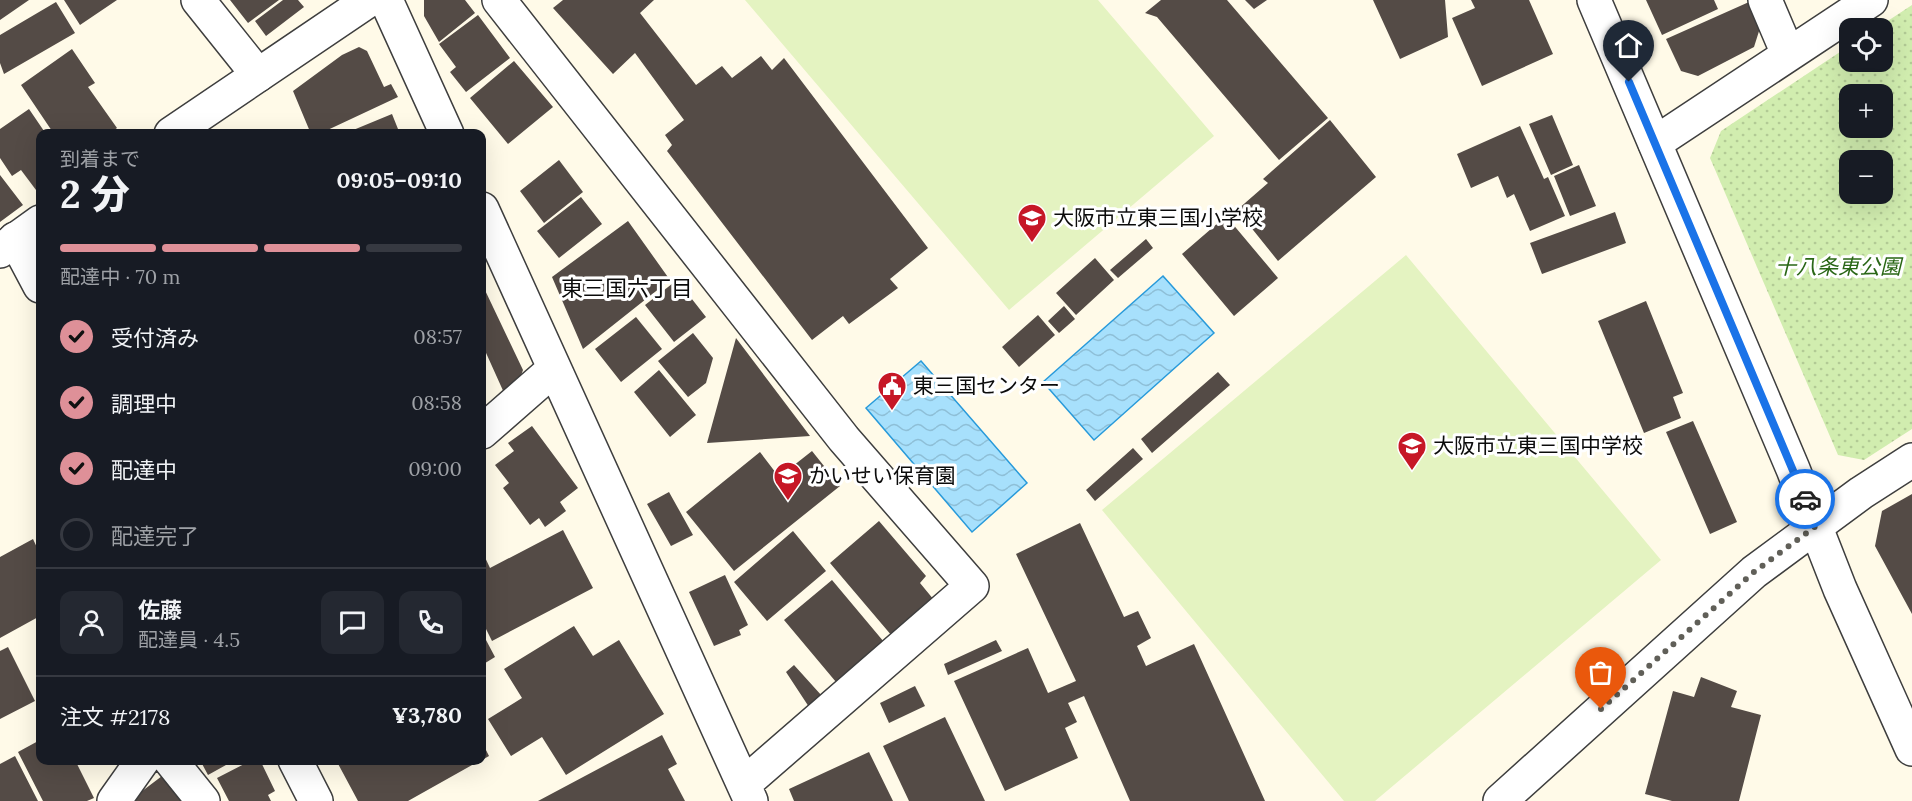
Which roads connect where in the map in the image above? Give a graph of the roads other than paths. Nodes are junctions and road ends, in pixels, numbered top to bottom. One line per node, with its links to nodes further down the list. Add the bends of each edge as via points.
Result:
1 (198, 0): 9 (street)
2 (369, 0): 9 (street)
3 (386, 0): 11 (street)
4 (498, 0): 24 (street, via 844,439 972,586)
5 (1594, 0): 12 (street)
6 (1765, 0): 8 (street)
7 (1871, 0): 8 (street)
8 (1788, 54): 12 (street)
9 (258, 75): 10 (street)
10 (178, 129)
11 (445, 129)
12 (1655, 143): 19 (street)
13 (486, 218): 16 (street)
14 (19, 237): 15 (street)
15 (36, 277)
16 (554, 369): 17 (street); 24 (street)
17 (486, 428)
18 (1912, 460): 19 (street)
19 (1816, 526): 20 (street); 28 (street, via 1754,572)
20 (1912, 749)
21 (139, 765): 25 (street)
22 (174, 765): 26 (street)
23 (298, 765): 27 (street)
24 (747, 792)
25 (114, 801)
26 (203, 801)
27 (316, 801)
28 (1500, 801)

